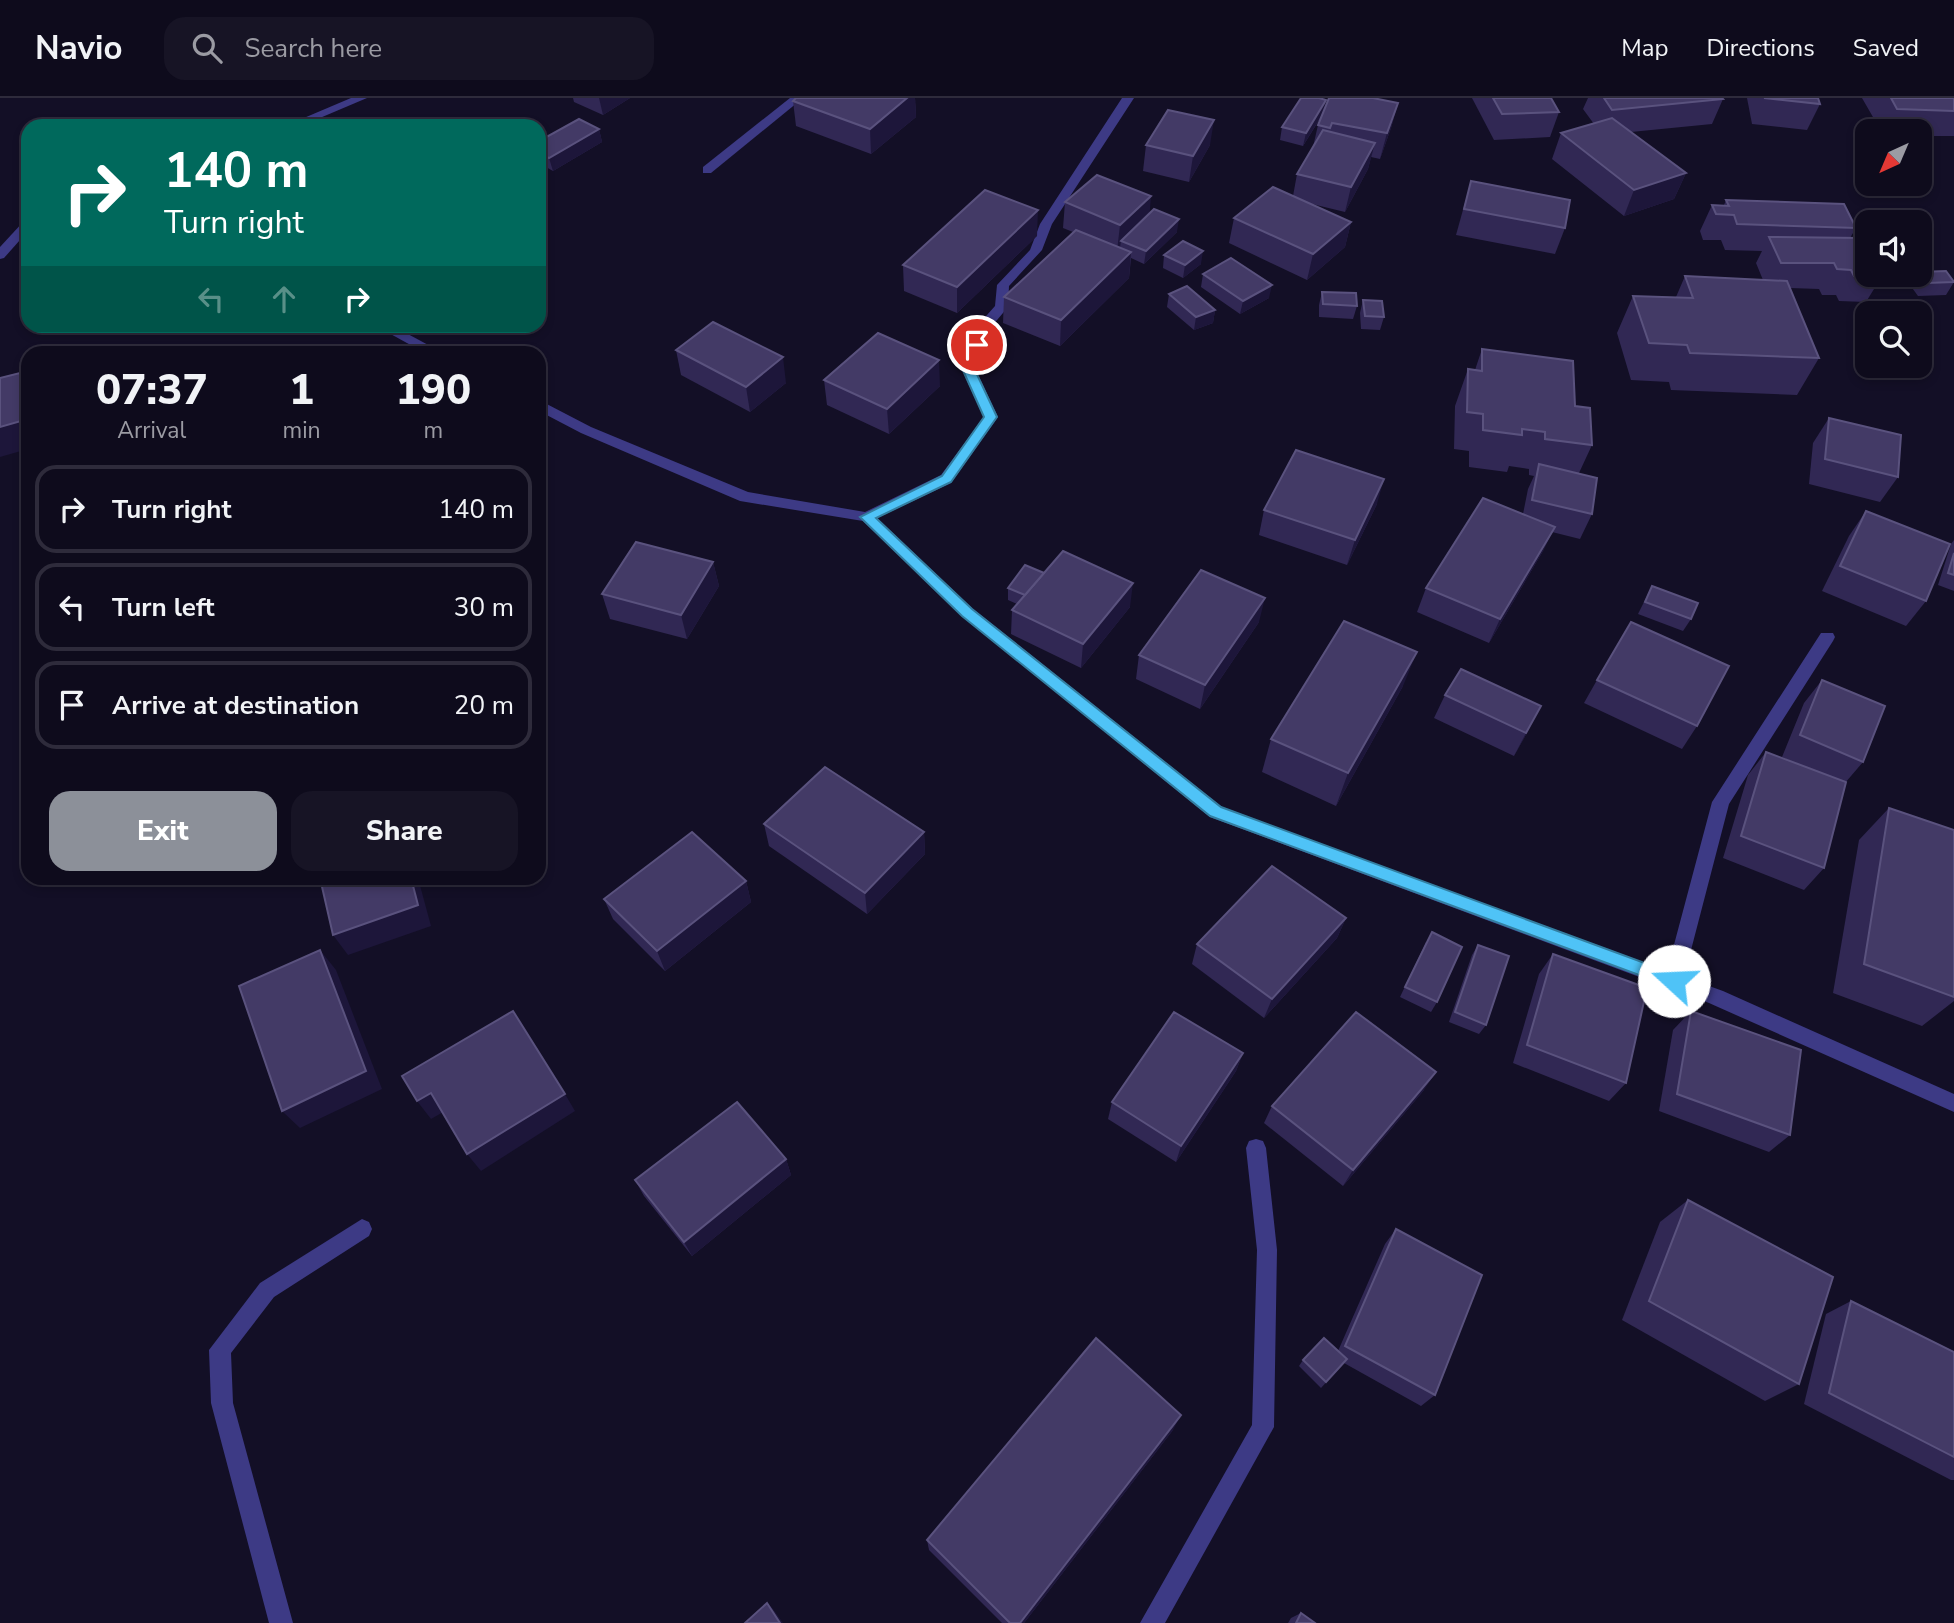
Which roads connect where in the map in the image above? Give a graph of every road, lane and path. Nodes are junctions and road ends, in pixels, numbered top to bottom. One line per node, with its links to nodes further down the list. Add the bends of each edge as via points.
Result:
1 (361, 98): 4 (street)
2 (797, 98): 5 (street)
3 (1128, 98): 11 (street, via 1046,224 1043,241 1003,285 1001,307 986,324 967,366 991,417 946,479)
4 (308, 119)
5 (707, 170)
6 (21, 232): 7 (street)
7 (1, 253)
8 (397, 333): 9 (street)
9 (423, 346)
10 (546, 409): 11 (street, via 745,497)
11 (867, 517): 13 (street, via 967,612 1216,812)
12 (1827, 637): 13 (street, via 1721,802)
13 (1674, 981): 14 (street)
14 (1954, 1103)
15 (1256, 1148): 18 (street, via 1267,1250 1263,1427)
16 (362, 1229): 17 (street, via 267,1290 220,1350 222,1403)
17 (281, 1623)
18 (1152, 1623)

